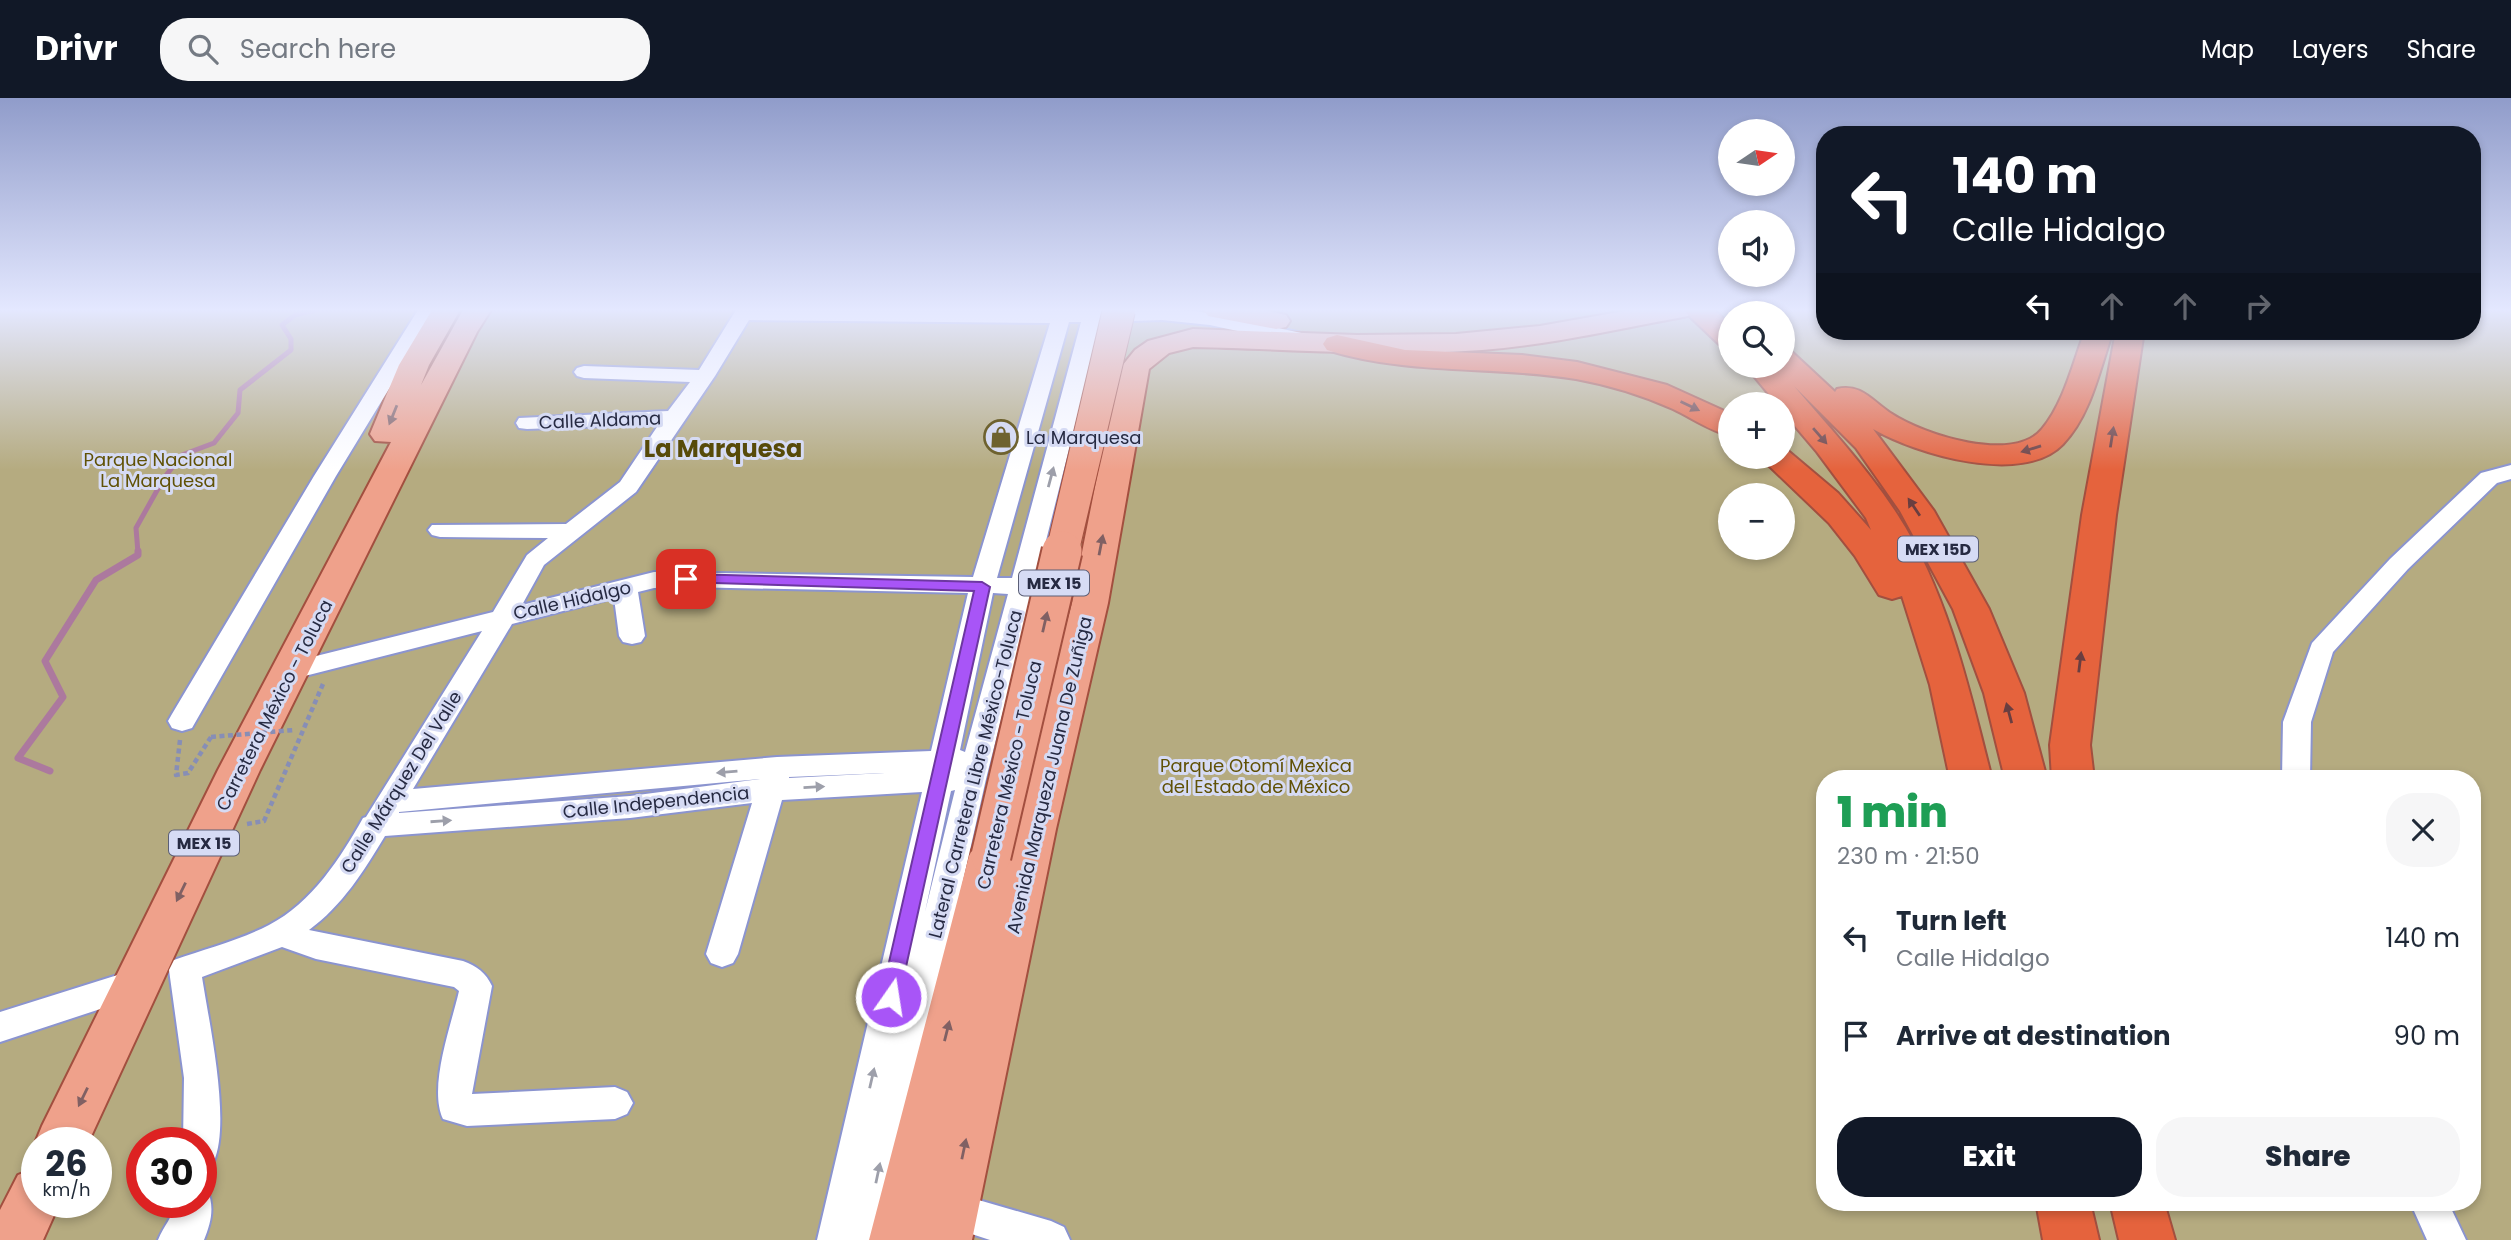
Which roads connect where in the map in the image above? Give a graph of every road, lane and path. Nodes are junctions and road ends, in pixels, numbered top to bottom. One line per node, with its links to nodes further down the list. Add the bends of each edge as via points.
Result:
1 (395, 363): 32 (street)
2 (441, 363): 24 (main road, Carretera México - Toluca / MEX 15, one-way to 24)
3 (465, 363): 24 (main road, via 424,456)
4 (713, 363): 15 (street, Calle Márquez Del Valle)
5 (1047, 363): 26 (street)
6 (1087, 363): 25 (street, Lateral Carretera Libre México-Toluca, one-way to 6)
7 (1092, 363): 59 (main road, Carretera México - Toluca / MEX 15, one-way to 7, bridge, via 991,856)
8 (1138, 363): 55 (main road, Avenida Marqueza Juana De Zuñiga, one-way to 8, via 1034,829 1090,603)
9 (1495, 363): 18 (highway, one-way to 18, via 1619,379)
10 (1806, 363): 11 (highway, one-way to 10, via 2063,424 2050,441 2005,456 1950,449 1891,427)
11 (2086, 363)
12 (2125, 363): 37 (highway, one-way to 12, via 2070,745 2099,515)
13 (1795, 371): 36 (highway, MEX 15D, one-way to 13, via 2004,693 1971,609 1917,511 1867,441)
14 (584, 372): 15 (street)
15 (705, 376): 17 (street, Calle Márquez Del Valle)
16 (1769, 378): 31 (highway, MEX 15D, one-way to 31, via 1882,517 1921,598)
17 (674, 417): 19 (street, Calle Aldama); 23 (street, Calle Márquez Del Valle, via 628,486)
18 (1718, 420)
19 (527, 423)
20 (1791, 469): 31 (highway, via 1856,531)
21 (2511, 472): 38 (street, via 2489,478 2399,564 2321,649 2297,722)
22 (440, 530): 23 (street)
23 (570, 531): 28 (street, Calle Márquez Del Valle, via 535,560)
24 (354, 546): 30 (main road, Carretera México - Toluca / MEX 15)
25 (1022, 586): 26 (street, Calle Hidalgo); 34 (street, Lateral Carretera Libre México-Toluca)
26 (982, 587): 27 (street, Calle Hidalgo, via 686,579 654,580); 39 (street)
27 (625, 589): 28 (street, Calle Hidalgo); 29 (street)
28 (504, 616): 30 (street, Calle Hidalgo); 42 (street, Calle Márquez Del Valle)
29 (632, 636)
30 (312, 665): 41 (path, via 306,727 264,821 244,825); 46 (main road, Carretera México - Toluca / MEX 15, one-way to 46, via 239,770)
31 (1949, 685): 35 (highway, MEX 15D)
32 (182, 721): 33 (path, bridge, via 176,775 188,773 211,737 294,730)
33 (288, 742)
34 (975, 768): 39 (street, Calle Independencia); 58 (street, Lateral Carretera Libre México-Toluca, one-way to 34)
35 (1969, 770)
36 (2024, 770)
37 (2072, 770)
38 (2296, 770)
39 (941, 771): 40 (street, Calle Independencia); 57 (street, one-way to 39)
40 (774, 778): 42 (street, Calle Independencia); 44 (street)
41 (250, 813)
42 (381, 814): 43 (street, Calle Márquez Del Valle, via 353,863 320,903)
43 (281, 934): 45 (street, Calle Márquez Del Valle); 48 (street, via 316,946 463,975 476,986 454,1090 455,1108)
44 (722, 954)
45 (185, 970): 46 (street, Calle Márquez Del Valle); 50 (street, via 201,1078)
46 (137, 983): 47 (street, Calle Márquez Del Valle); 49 (main road, Carretera México - Toluca / MEX 15, one-way to 49)
47 (0, 1027)
48 (615, 1103)
49 (69, 1127)
50 (201, 1127)
51 (2065, 1211): 61 (highway)
52 (2139, 1211): 62 (highway)
53 (2432, 1211): 63 (street)
54 (25, 1218): 56 (main road)
55 (948, 1225): 60 (street)
56 (14, 1240)
57 (836, 1240)
58 (863, 1240)
59 (897, 1240)
60 (1051, 1240)
61 (2071, 1240)
62 (2147, 1240)
63 (2446, 1240)

